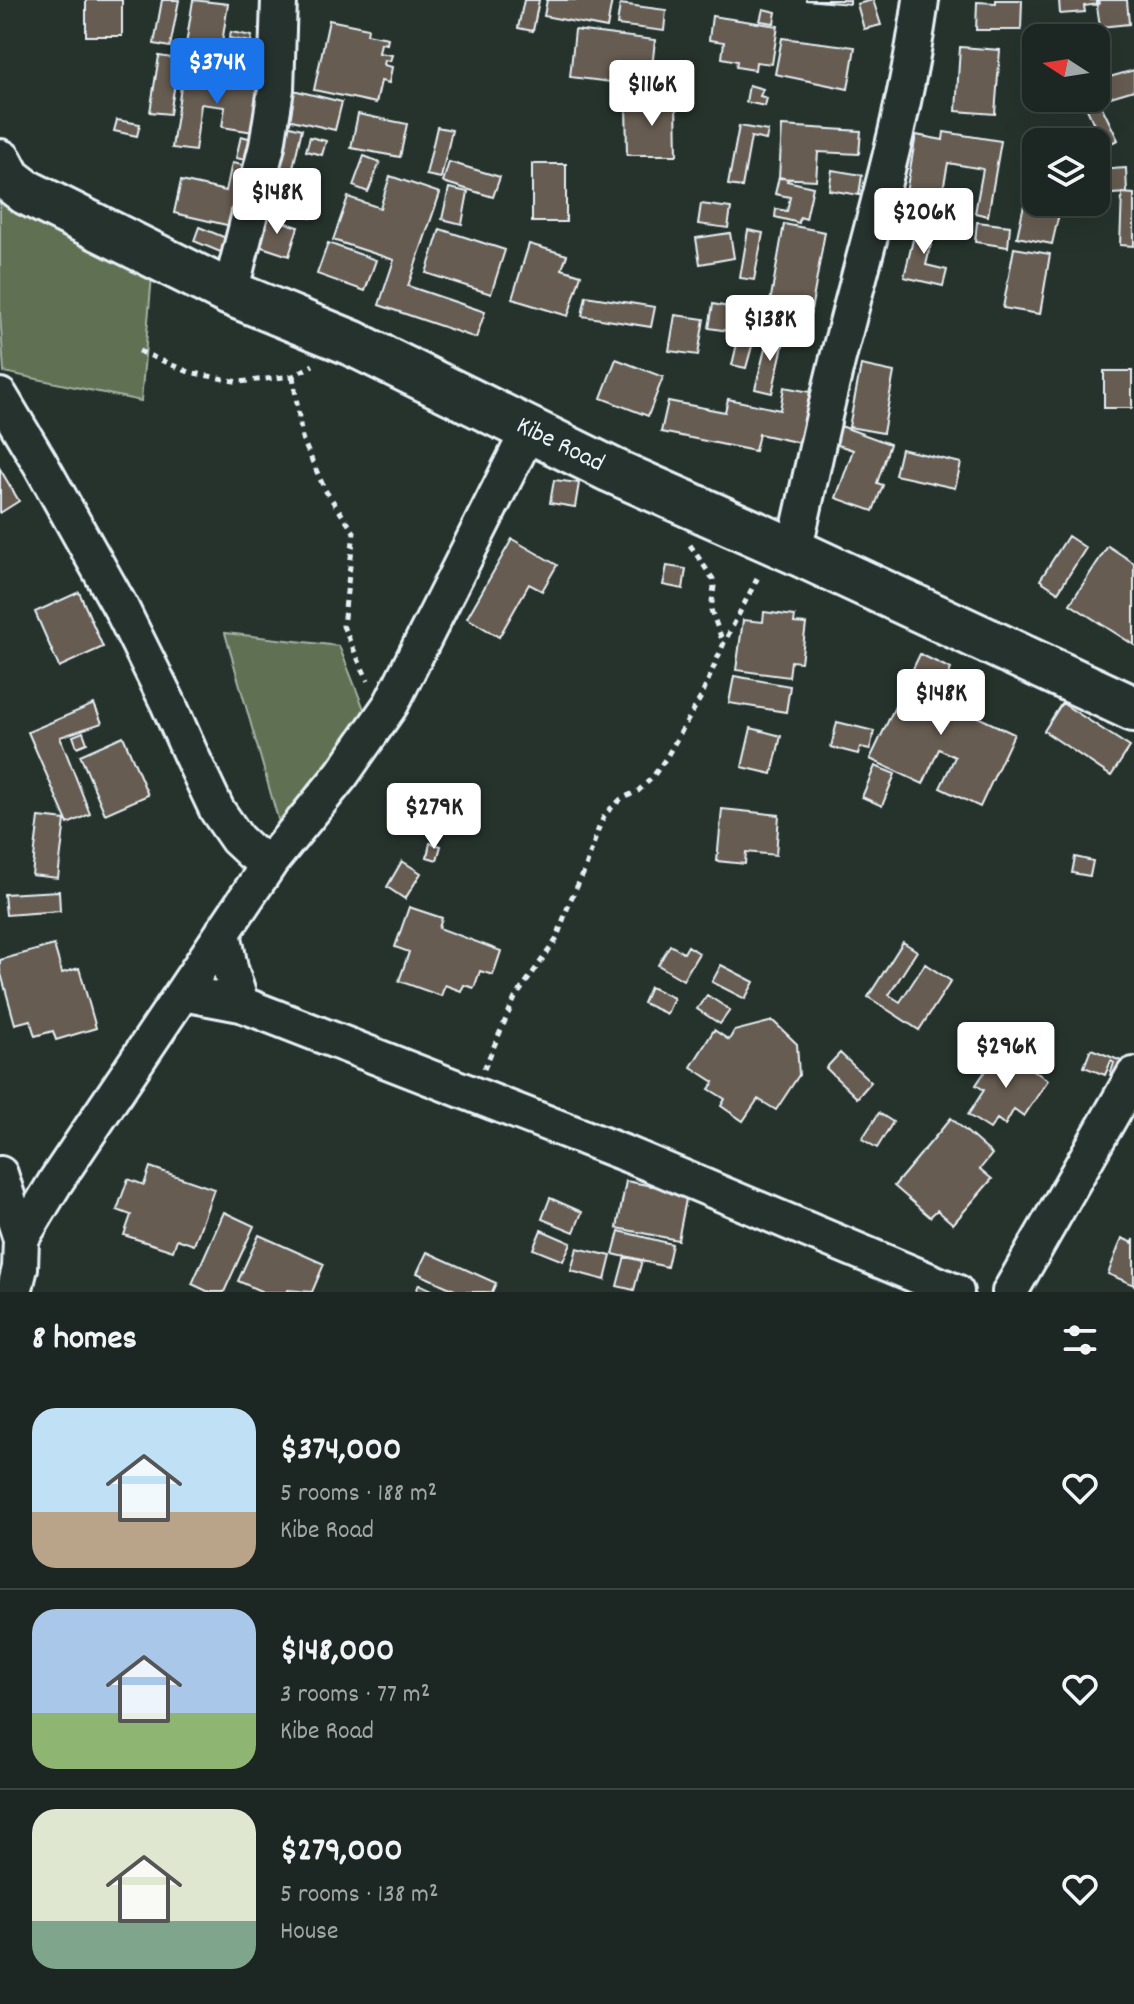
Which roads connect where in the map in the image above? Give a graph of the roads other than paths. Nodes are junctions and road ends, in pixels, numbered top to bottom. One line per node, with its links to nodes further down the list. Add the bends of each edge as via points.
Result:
1 (279, 0): 4 (street, via 276,89 267,146)
2 (921, 0): 7 (street, via 889,159)
3 (3, 174): 4 (street, Kibe Road, via 26,192)
4 (230, 293): 6 (street, Kibe Road, via 352,343)
5 (0, 396): 9 (street, via 121,608 217,810 237,839)
6 (529, 430): 7 (street, Kibe Road); 9 (street, via 391,704)
7 (784, 546): 8 (street, Kibe Road)
8 (1134, 709)
9 (271, 861): 10 (street)
10 (223, 932): 11 (street); 12 (street)
11 (183, 993): 12 (street); 16 (street)
12 (241, 1004): 19 (street, via 629,1155)
13 (1134, 1075): 20 (street)
14 (0, 1167): 16 (street)
15 (0, 1174): 17 (street)
16 (56, 1181): 17 (street)
17 (21, 1239): 18 (street)
18 (14, 1292)
19 (956, 1292)
20 (1010, 1292)

